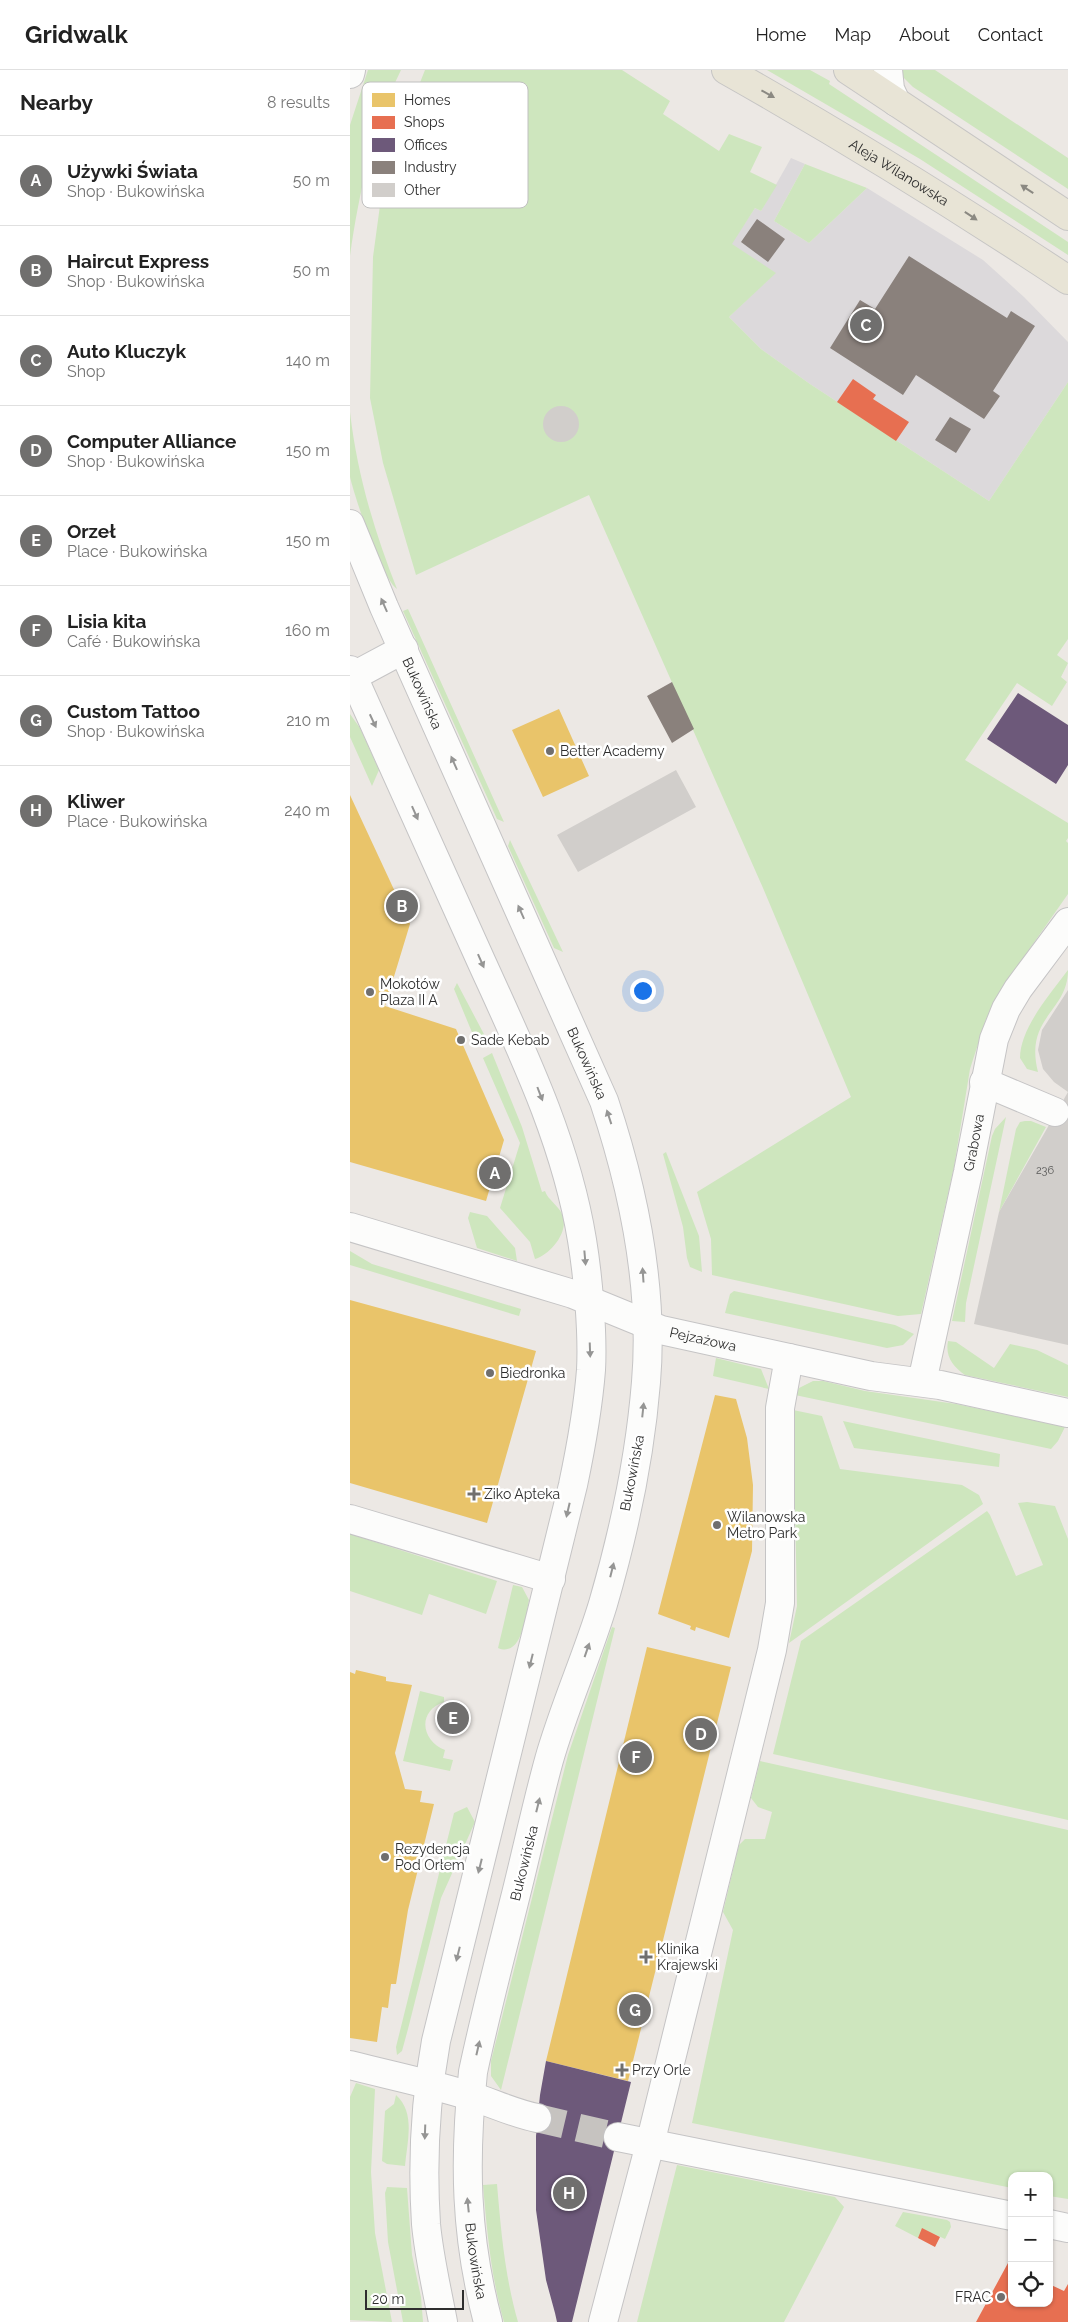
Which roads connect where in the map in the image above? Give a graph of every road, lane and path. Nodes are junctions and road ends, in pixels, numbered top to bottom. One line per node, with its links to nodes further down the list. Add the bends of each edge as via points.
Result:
1 (352, 70): 5 (street)
2 (726, 70): 8 (main road, Aleja Wilanowska, one-way to 8, via 945,198)
3 (848, 70): 6 (main road)
4 (888, 70): 6 (street, via 890,89)
5 (350, 74)
6 (896, 102): 7 (main road, one-way to 6)
7 (1068, 216)
8 (1068, 280)
9 (350, 524): 10 (street, Bukowińska, one-way to 9)
10 (404, 649): 11 (street, Bukowińska); 17 (street, Bukowińska, one-way to 10, via 634,1206 604,1101)
11 (351, 675): 16 (street, Bukowińska, one-way to 16, via 521,1049 556,1136 575,1202 584,1251)
12 (1068, 922): 13 (street, Grabowa, via 1006,1008 994,1039)
13 (984, 1082): 14 (street); 19 (street, Grabowa, via 968,1172)
14 (1055, 1112)
15 (350, 1227): 16 (street, Pejzażowa)
16 (588, 1301): 17 (street, Pejzażowa); 22 (street, Bukowińska, one-way to 22, via 591,1368 584,1428)
17 (646, 1324): 18 (street, Pejzażowa); 25 (street, Bukowińska, one-way to 17, via 478,2047 550,1760 603,1604 618,1546 639,1445 646,1381)
18 (789, 1358): 19 (street, Pejzażowa, via 871,1376); 28 (street, via 780,1408 780,1593 772,1650)
19 (922, 1382): 20 (street, Pejzażowa)
20 (1068, 1413)
21 (350, 1519): 22 (street)
22 (551, 1579): 24 (street, Bukowińska, one-way to 24, via 436,2041)
23 (350, 2065): 24 (street)
24 (429, 2083): 25 (street); 32 (street, Bukowińska, one-way to 32, via 424,2130 426,2225)
25 (470, 2096): 26 (street, via 504,2110); 33 (street, Bukowińska, one-way to 25, via 476,2273 467,2190)
26 (537, 2118)
27 (618, 2136): 28 (street)
28 (650, 2144): 29 (street); 34 (street)
29 (1008, 2215)
30 (1053, 2225): 31 (street)
31 (1068, 2228)
32 (443, 2322)
33 (488, 2322)
34 (603, 2322)

